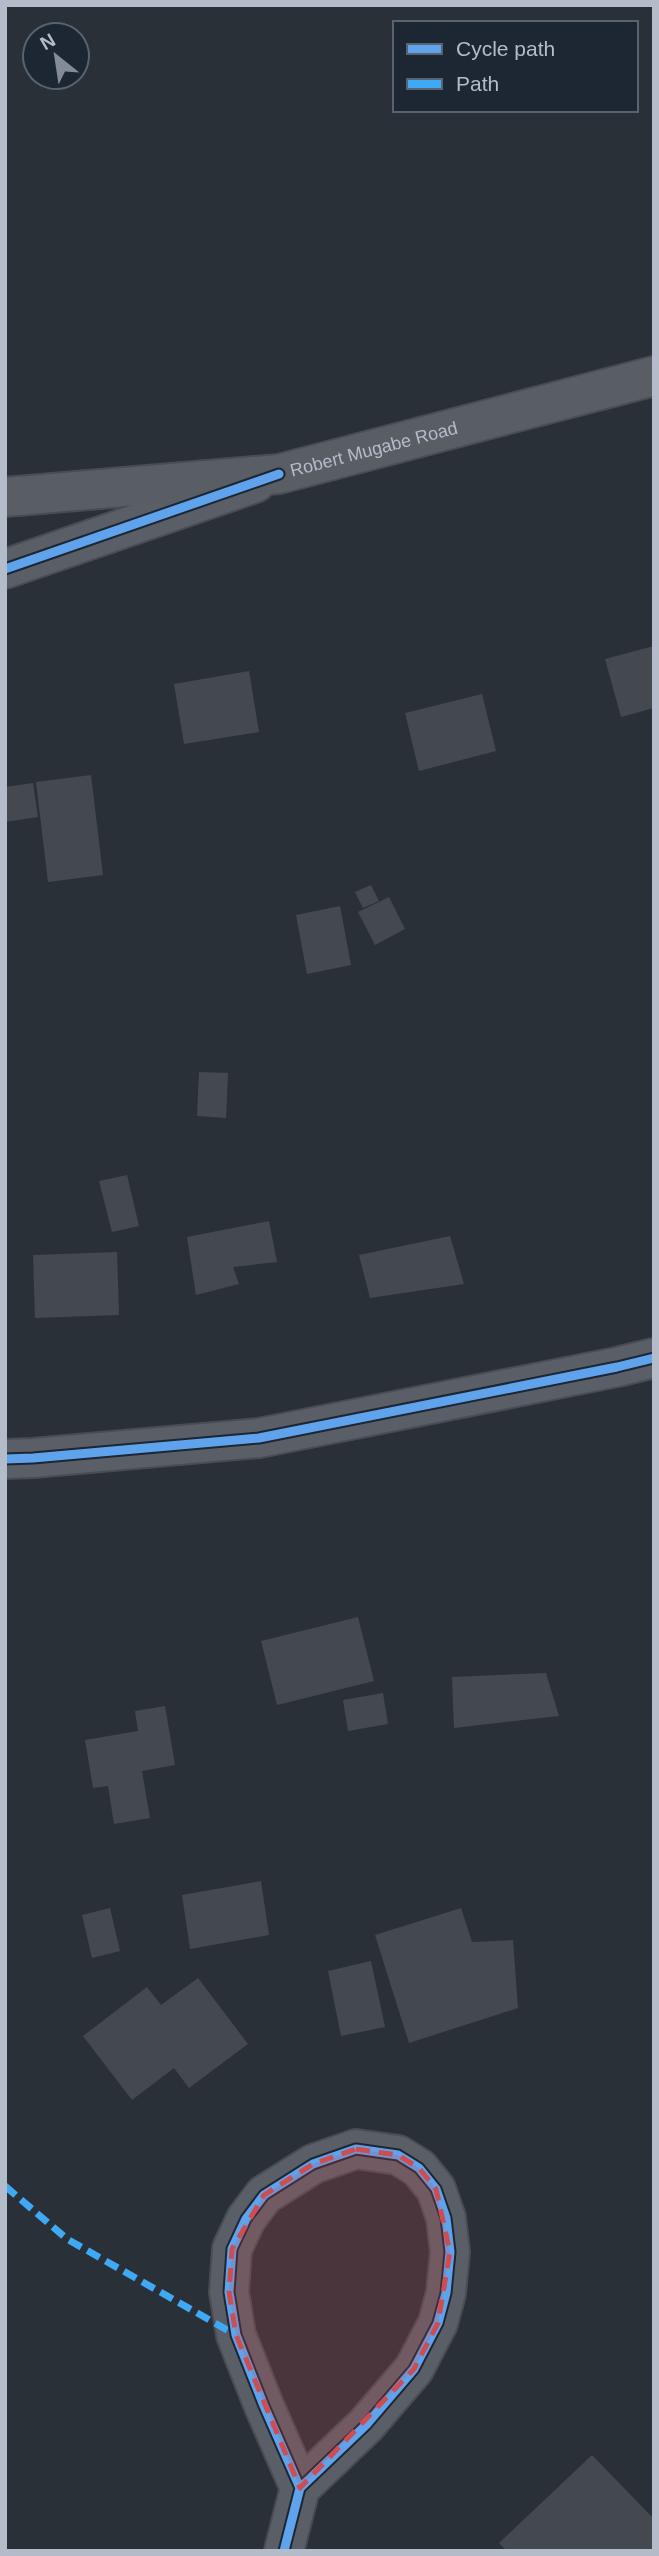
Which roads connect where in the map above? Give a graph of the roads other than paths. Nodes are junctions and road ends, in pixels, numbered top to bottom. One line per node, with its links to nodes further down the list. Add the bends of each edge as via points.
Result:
1 (654, 376): 2 (main road, Robert Mugabe Road)
2 (279, 474): 3 (main road, Robert Mugabe Road); 4 (street)
3 (5, 497)
4 (5, 569)
5 (654, 1358): 6 (street, via 259,1438)
6 (5, 1459)
7 (300, 2488): 7 (street, via 366,2425 414,2369 439,2323 450,2252 446,2218 436,2189 419,2168 398,2155 356,2149 313,2164 264,2195 232,2249 229,2292 236,2335); 8 (street)
8 (284, 2551)

